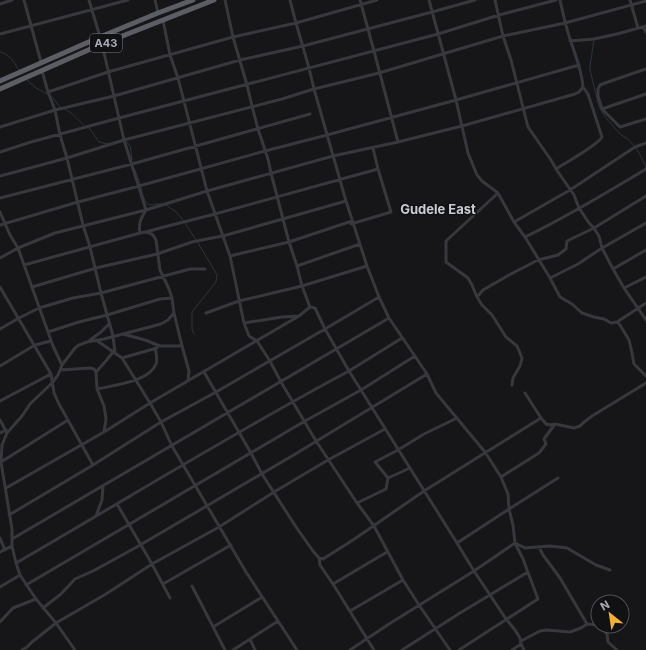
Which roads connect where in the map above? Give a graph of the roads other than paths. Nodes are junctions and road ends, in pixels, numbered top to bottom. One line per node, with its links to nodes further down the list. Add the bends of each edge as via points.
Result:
1 (12, 0): 19 (street)
2 (24, 0): 29 (street)
3 (89, 0): 22 (street)
4 (128, 0): 22 (street)
5 (155, 0): 24 (street)
6 (193, 0): 24 (highway, A43)
7 (214, 0): 26 (highway, A43)
8 (226, 0): 38 (street)
9 (290, 0): 27 (street)
10 (360, 0): 20 (street)
11 (377, 0): 20 (street)
12 (429, 0): 23 (street)
13 (475, 0): 23 (street)
14 (495, 0): 25 (street)
15 (556, 0): 25 (street)
16 (560, 0): 28 (street)
17 (630, 0): 21 (street)
18 (646, 1): 21 (street)
19 (0, 4)
20 (361, 4): 27 (street); 32 (street)
21 (631, 5): 28 (street); 31 (street)
22 (92, 10): 29 (street); 37 (street)
23 (432, 12): 32 (street); 35 (street)
24 (158, 13): 37 (highway, A43)
25 (499, 15): 35 (street); 36 (street)
26 (163, 20): 40 (highway, A43); 44 (street)
27 (296, 23): 38 (street); 41 (street)
28 (565, 23): 36 (street); 39 (street)
29 (30, 25): 34 (street); 46 (street)
30 (645, 26): 31 (street); 33 (street)
31 (638, 28): 39 (street, via 594,39)
32 (368, 29): 41 (street); 42 (street)
33 (646, 32)
34 (0, 34)
35 (438, 34): 42 (street); 43 (street)
36 (503, 36): 43 (street); 55 (street)
37 (100, 37): 46 (highway, A43)
38 (233, 37): 44 (street); 45 (street)
39 (570, 41): 47 (street)
40 (102, 44): 50 (highway, A43); 51 (street)
41 (303, 46): 45 (street); 48 (street)
42 (374, 51): 48 (street); 52 (street)
43 (443, 54): 52 (street); 63 (street)
44 (170, 55): 51 (street); 53 (street)
45 (240, 60): 53 (street); 56 (street)
46 (41, 62): 54 (highway, A43)
47 (579, 65): 55 (street); 57 (street)
48 (309, 68): 56 (street); 59 (street)
49 (646, 69): 67 (street, via 600,85 598,96)
50 (42, 70): 58 (highway, A43); 60 (street)
51 (108, 72): 60 (street); 62 (street)
52 (379, 73): 59 (street); 71 (street)
53 (178, 78): 62 (street); 64 (street)
54 (0, 80)
55 (517, 83): 63 (street); 66 (street)
56 (247, 85): 64 (street); 65 (street)
57 (583, 87): 66 (street, via 575,94); 90 (street, via 588,94 602,137 590,148)
58 (0, 89)
59 (314, 89): 65 (street); 78 (street)
60 (48, 92): 68 (street)
61 (646, 94): 67 (street)
62 (114, 96): 68 (street); 70 (street)
63 (456, 100): 71 (street); 74 (street)
64 (184, 102): 70 (street); 73 (street)
65 (252, 106): 73 (street); 76 (street)
66 (524, 108): 74 (street); 90 (street, via 528,127)
67 (602, 109): 72 (street, via 620,127)
68 (56, 110): 75 (street); 77 (street)
69 (310, 114): 76 (street)
70 (119, 118): 77 (street); 79 (street)
71 (391, 118): 78 (street); 80 (street)
72 (646, 119)
73 (189, 124): 79 (street); 82 (street)
74 (462, 126): 80 (street); 100 (street, via 468,153 478,175)
75 (0, 127)
76 (258, 130): 82 (street); 84 (street)
77 (60, 135): 85 (street); 87 (street)
78 (327, 135): 84 (street); 86 (street)
79 (124, 140): 87 (street); 88 (street)
80 (398, 142): 83 (street)
81 (646, 143): 98 (street, via 635,147)
82 (195, 146): 88 (street); 89 (street)
83 (373, 148): 86 (street); 91 (street)
84 (265, 151): 89 (street); 93 (street)
85 (0, 152)
86 (333, 156): 93 (street); 96 (street)
87 (67, 158): 94 (street); 95 (street)
88 (132, 164): 95 (street); 97 (street)
89 (201, 168): 97 (street); 99 (street)
90 (556, 168): 98 (street)
91 (378, 169): 96 (street); 112 (street, via 391,212)
92 (646, 169): 106 (street)
93 (270, 173): 99 (street); 102 (street)
94 (0, 176)
95 (72, 180): 103 (street); 105 (street)
96 (340, 180): 102 (street); 104 (street)
97 (139, 186): 105 (street); 107 (street)
98 (570, 190): 106 (street); 111 (street)
99 (207, 191): 107 (street); 109 (street)
100 (498, 192): 111 (street); 148 (street, via 446,241 446,262 468,278)
101 (646, 196): 117 (street)
102 (277, 197): 109 (street); 110 (street)
103 (0, 198)
104 (346, 201): 110 (street); 112 (street)
105 (78, 202): 114 (street); 116 (street)
106 (579, 208): 117 (street); 121 (street)
107 (146, 210): 116 (street); 119 (street, via 140,222)
108 (0, 212): 114 (street)
109 (215, 214): 118 (street); 120 (street)
110 (283, 219): 120 (street); 122 (street)
111 (514, 222): 121 (street)
112 (351, 223): 122 (street); 123 (street)
113 (646, 223): 126 (street)
114 (4, 224): 115 (street); 125 (street)
115 (0, 225)
116 (83, 225): 124 (street); 125 (street, via 54,233)
117 (594, 228): 126 (street); 131 (street, via 567,242 566,249 558,255)
118 (145, 232): 119 (street); 128 (street, via 153,235 156,240)
119 (140, 233): 124 (street)
120 (223, 236): 128 (street, via 192,242); 129 (street)
121 (525, 237): 131 (street)
122 (289, 242): 129 (street); 133 (street)
123 (360, 244): 133 (street); 134 (street)
124 (90, 247): 132 (street); 135 (street)
125 (18, 248): 130 (street); 132 (street)
126 (602, 248): 137 (street); 140 (street)
127 (646, 250): 137 (street)
128 (157, 254): 135 (street); 138 (street)
129 (230, 256): 150 (street)
130 (0, 258)
131 (538, 260): 140 (street); 148 (street, via 483,290)
132 (24, 265): 143 (street)
133 (297, 266): 141 (street)
134 (367, 266): 141 (street); 147 (street)
135 (96, 268): 143 (street); 145 (street)
136 (206, 269): 138 (street, via 190,269)
137 (613, 269): 144 (street)
138 (163, 276): 145 (street); 149 (street)
139 (646, 277): 144 (street)
140 (550, 278): 162 (street, via 560,296 582,314 604,319 611,324)
141 (302, 286): 150 (street); 152 (street)
142 (0, 287): 146 (street)
143 (32, 287): 153 (street)
144 (624, 288): 154 (street)
145 (101, 293): 153 (street); 157 (street)
146 (2, 294): 159 (street)
147 (379, 297): 160 (street); 166 (street)
148 (477, 297): 198 (street, via 506,337 516,346 522,358)
149 (172, 298): 155 (street); 157 (street, via 160,299)
150 (239, 301): 156 (street); 163 (street)
151 (646, 303): 154 (street)
152 (310, 307): 158 (street); 166 (street, via 315,308)
153 (39, 308): 159 (street); 167 (street)
154 (638, 308): 161 (street); 162 (street)
155 (174, 313): 168 (street, via 161,324); 177 (street)
156 (206, 313)
157 (108, 315): 164 (street); 167 (street)
158 (299, 316): 163 (street); 173 (street)
159 (18, 318): 165 (street); 175 (street)
160 (389, 318): 170 (street); 179 (street)
161 (646, 320)
162 (617, 322): 192 (street, via 629,340 634,364)
163 (244, 323): 173 (street, via 249,336)
164 (109, 324): 169 (street); 174 (street)
165 (0, 329)
166 (325, 329): 179 (street); 183 (street)
167 (48, 332): 172 (street)
168 (122, 334): 169 (street); 176 (street)
169 (113, 336): 171 (street); 180 (street)
170 (402, 338): 181 (street); 187 (street)
171 (96, 340): 174 (street); 180 (street)
172 (51, 341): 175 (street); 184 (street)
173 (257, 341): 183 (street); 189 (street)
174 (87, 342): 184 (street, via 75,348)
175 (35, 345): 185 (street); 190 (street)
176 (160, 346): 177 (street); 178 (street)
177 (182, 346): 194 (street, via 189,371)
178 (155, 348): 182 (street); 193 (street, via 156,365 152,371)
179 (337, 348): 187 (street); 195 (street)
180 (114, 352): 182 (street); 188 (street)
181 (415, 356): 191 (street); 200 (street)
182 (122, 358): 193 (street)
183 (270, 361): 195 (street); 201 (street)
184 (62, 365): 186 (street)
185 (0, 366)
186 (60, 370): 188 (street, via 94,368); 196 (street)
187 (349, 371): 200 (street); 204 (street)
188 (96, 372): 199 (street)
189 (204, 372): 194 (street); 201 (street)
190 (51, 374): 196 (street); 203 (street)
191 (427, 374): 206 (street); 208 (street, via 436,393)
192 (646, 376)
193 (136, 381): 199 (street); 205 (street)
194 (188, 381): 205 (street)
195 (281, 382): 204 (street); 207 (street)
196 (52, 383): 211 (street, via 54,393); 216 (street)
197 (646, 383): 214 (street, via 580,426 574,428)
198 (512, 385)
199 (97, 389): 217 (street, via 104,406)
200 (361, 390): 206 (street); 212 (street)
201 (216, 392): 207 (street); 213 (street)
202 (525, 393): 209 (street)
203 (0, 401)
204 (293, 401): 212 (street); 219 (street)
205 (150, 403): 213 (street); 217 (street)
206 (372, 407): 215 (street); 220 (street)
207 (227, 413): 219 (street); 222 (street)
208 (457, 418): 223 (street); 224 (street)
209 (541, 418): 214 (street, via 546,424); 224 (street)
210 (0, 420): 216 (street)
211 (68, 420): 221 (street); 227 (street)
212 (305, 421): 220 (street); 225 (street)
213 (160, 422): 222 (street); 229 (street)
214 (555, 424): 233 (street, via 544,439 546,444 539,453)
215 (385, 429): 223 (street); 226 (street)
216 (7, 431): 218 (street); 227 (street, via 2,445)
217 (104, 432): 221 (street)
218 (0, 433)
219 (239, 433): 225 (street); 228 (street)
220 (316, 441): 226 (street); 231 (street)
221 (82, 444): 229 (street); 238 (street)
222 (172, 446): 228 (street); 236 (street)
223 (398, 450): 230 (street); 234 (street, via 375,462)
224 (485, 452): 233 (street); 239 (street)
225 (251, 453): 231 (street); 237 (street)
226 (328, 460): 240 (street); 241 (street)
227 (1, 462): 232 (street)
228 (184, 464): 237 (street); 242 (street)
229 (93, 465): 245 (street)
230 (410, 468): 234 (street); 239 (street)
231 (262, 474): 240 (street); 243 (street)
232 (1, 475): 238 (street)
233 (501, 477): 244 (street, via 508,494)
234 (388, 478): 241 (street, via 386,489)
235 (558, 478): 244 (street)
236 (103, 486): 246 (street, via 102,500); 251 (street)
237 (196, 486): 243 (street); 247 (street)
238 (6, 488): 245 (street)
239 (424, 491): 248 (street); 252 (street)
240 (274, 492): 249 (street); 260 (street)
241 (357, 503): 248 (street)
242 (117, 504): 246 (street); 247 (street)
243 (206, 505): 249 (street); 278 (street, via 135,548 75,579)
244 (509, 509): 252 (street); 253 (street)
245 (9, 515): 251 (street)
246 (96, 516): 261 (street)
247 (129, 524): 262 (street); 270 (street)
248 (374, 526): 259 (street); 260 (street, via 323,559)
249 (219, 527): 254 (street); 262 (street)
250 (0, 538): 257 (street)
251 (12, 539): 255 (street)
252 (457, 543): 264 (street)
253 (515, 543): 256 (street, via 525,548); 264 (street); 265 (street)
254 (231, 545): 268 (street); 274 (street)
255 (12, 546): 257 (street); 261 (street)
256 (539, 547): 263 (street, via 567,548); 284 (street)
257 (5, 550): 258 (street)
258 (0, 552)
259 (387, 552): 267 (street); 269 (street)
260 (319, 558): 269 (street, via 320,565)
261 (16, 563): 266 (street)
262 (152, 564): 268 (street); 283 (street)
263 (610, 570)
264 (474, 571): 273 (street); 277 (street)
265 (528, 572): 273 (street); 280 (street, via 538,599)
266 (20, 575): 270 (street); 272 (street)
267 (403, 580): 277 (street); 279 (street)
268 (163, 584): 275 (street)
269 (334, 584): 279 (street)
270 (26, 585): 276 (street)
271 (192, 586): 286 (street)
272 (0, 587)
273 (489, 595): 280 (street); 287 (street)
274 (262, 597): 281 (street); 286 (street)
275 (170, 598)
276 (36, 599): 278 (street); 282 (street, via 13,608)
277 (419, 605): 287 (street); 290 (street)
278 (43, 608): 283 (street)
279 (350, 611): 290 (street)
280 (506, 619): 291 (street); 303 (street)
281 (278, 621): 289 (street); 292 (street)
282 (0, 622)
283 (56, 623): 293 (street); 294 (street)
284 (587, 624): 285 (street); 291 (street, via 570,632 540,631)
285 (590, 624)
286 (213, 627): 295 (street)
287 (435, 628): 301 (street); 302 (street)
288 (607, 634): 306 (street, via 608,642)
289 (250, 639): 296 (street); 297 (street)
290 (367, 639): 299 (street); 300 (street)
291 (521, 643): 304 (street); 305 (street)
292 (296, 649): 298 (street)
293 (22, 650)
294 (75, 650)
295 (225, 650)
296 (233, 650)
297 (255, 650)
298 (290, 650)
299 (350, 650)
300 (374, 650)
301 (402, 650)
302 (450, 650)
303 (459, 650)
304 (512, 650)
305 (524, 650)
306 (617, 650)

